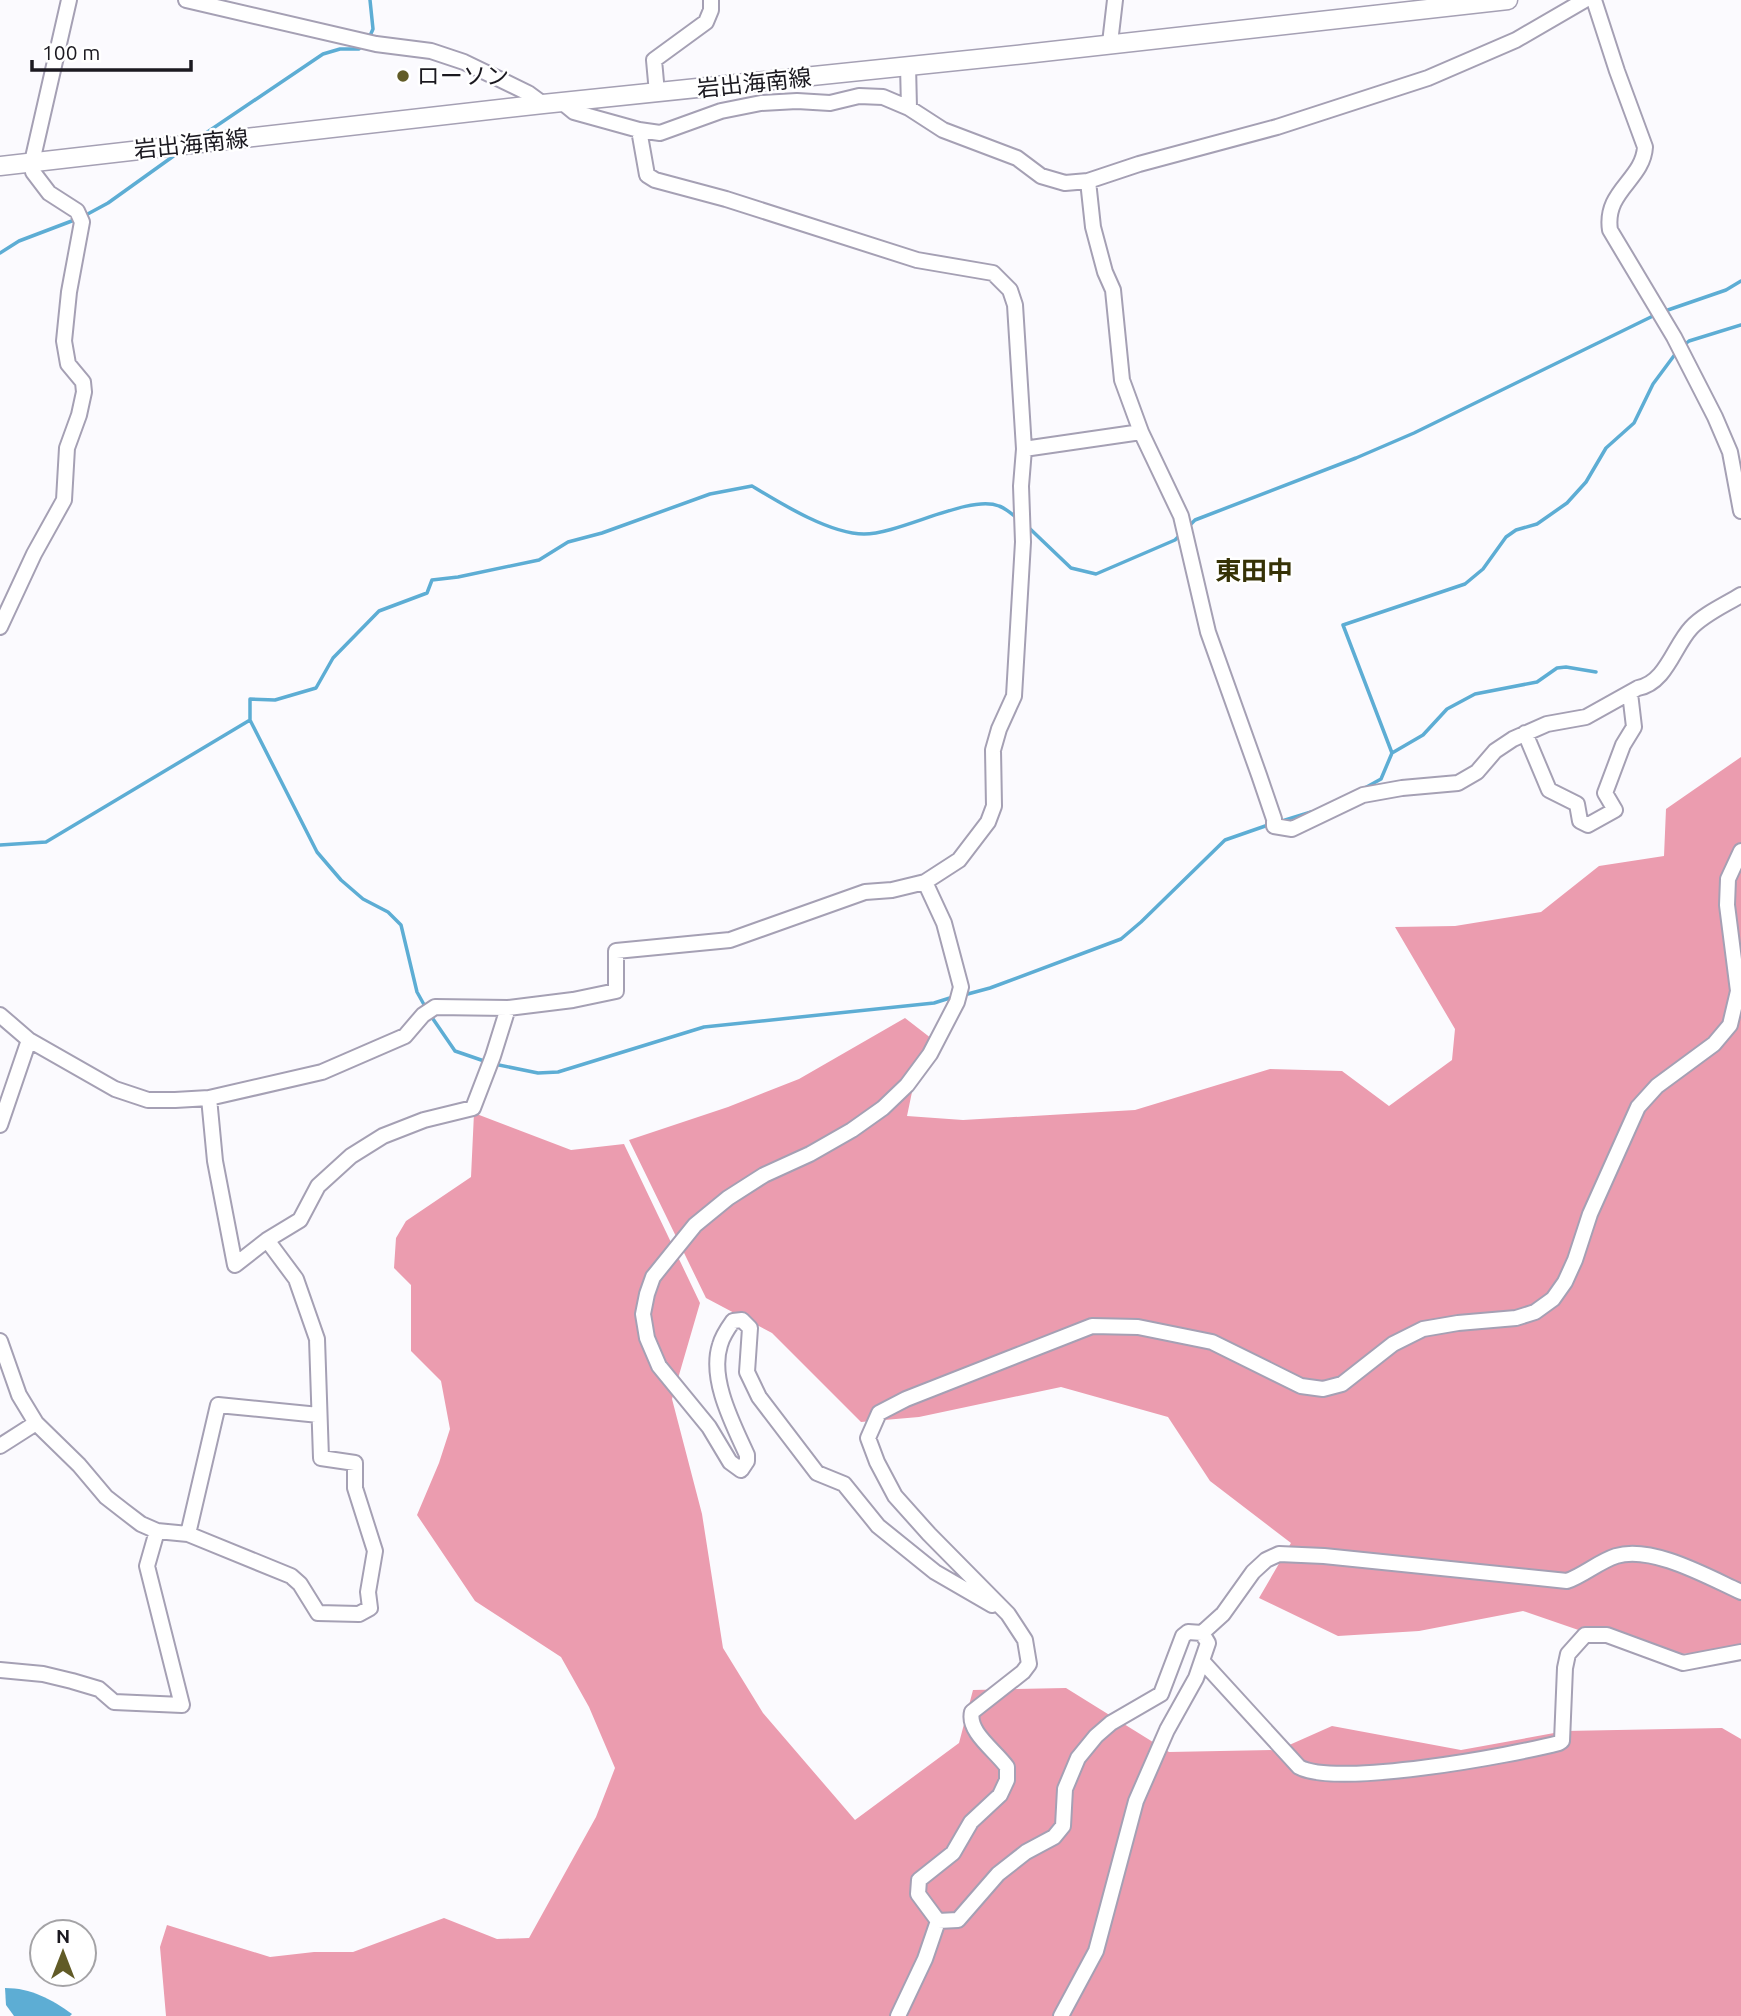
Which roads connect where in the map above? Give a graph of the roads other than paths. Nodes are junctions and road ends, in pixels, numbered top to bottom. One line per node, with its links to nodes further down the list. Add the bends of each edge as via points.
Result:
1 (69, 0): 15 (street)
2 (187, 0): 12 (street, via 376,44 431,51 474,67)
3 (710, 0): 10 (street, via 706,22 654,60)
4 (1115, 0): 8 (street)
5 (1508, 0): 8 (main road, 岩出海南線)
6 (1585, 0): 17 (street, via 1516,40 1428,78)
7 (1594, 0): 20 (street, via 1645,147 1644,159 1614,198 1609,230 1674,337)
8 (1110, 43): 9 (main road, 岩出海南線)
9 (908, 65): 10 (main road, 岩出海南線); 13 (street)
10 (657, 93): 11 (main road, 岩出海南線)
11 (563, 103): 12 (main road, 岩出海南線); 14 (street, via 574,112)
12 (543, 104): 15 (main road, 岩出海南線)
13 (909, 107): 14 (street, via 883,97 859,96 830,103 761,103 721,111 660,133); 17 (street, via 943,130 1017,158 1041,176 1065,183)
14 (639, 130): 19 (street, via 647,175 655,180 918,260 993,273 1010,290 1015,305)
15 (32, 162): 16 (main road, 岩出海南線); 23 (street, via 33,172 49,192 77,211 82,222 64,341 68,363 83,382 84,393 67,448 64,500)
16 (0, 166)
17 (1088, 181): 18 (street, via 1093,227 1113,290 1122,380)
18 (1141, 432): 19 (street); 25 (street, via 1181,516 1208,632 1274,826 1292,829 1363,795 1458,783 1477,772 1495,751)
19 (1024, 449): 27 (street, via 1014,696 993,750 994,806 988,822 959,860)
20 (1739, 478): 21 (street)
21 (1741, 511)
22 (1741, 595): 24 (street, via 1691,627 1658,677)
23 (0, 626)
24 (1630, 693): 25 (street, via 1586,717); 25 (street, via 1634,727 1605,793 1615,810 1588,825 1580,821 1577,804 1549,790)
25 (1525, 733)
26 (1741, 851): 41 (street, via 1728,879 1738,991 1730,1025 1714,1044 1657,1086 1638,1107 1565,1282 1553,1299 1535,1312 1423,1329 1393,1345 1342,1384 1324,1389 1301,1386 1212,1342 1138,1327 1092,1326 879,1413 868,1438 895,1496)
27 (925, 882): 28 (street, via 865,892 730,940 616,951 616,991); 41 (street, via 944,923 961,987 930,1054 883,1108 810,1154 764,1175 695,1224 653,1278 643,1314 659,1366 709,1427 730,1462 741,1470 747,1455 718,1377 719,1346 733,1321 742,1320 750,1328 747,1372 759,1397 817,1473 844,1484 878,1526 935,1572)
28 (508, 1008): 31 (street, via 435,1007 405,1036 322,1072); 33 (street, via 473,1108 383,1136 351,1156 318,1186 299,1220)
29 (0, 1015): 30 (street)
30 (29, 1040): 31 (street, via 115,1089 148,1100); 32 (street)
31 (209, 1098): 33 (street, via 215,1161 236,1265)
32 (0, 1125)
33 (267, 1240): 35 (street, via 296,1279 317,1339)
34 (0, 1341): 36 (street, via 19,1395)
35 (319, 1415): 39 (street, via 218,1405); 39 (street, via 321,1458 355,1463 355,1488 375,1551 370,1608 359,1614 318,1613 291,1576)
36 (36, 1423): 37 (street); 38 (street, via 106,1497)
37 (0, 1446)
38 (157, 1531): 39 (street); 45 (street, via 147,1566 182,1705 114,1702 99,1689 72,1681)
39 (188, 1534)
40 (1741, 1592): 42 (street, via 1683,1566 1642,1555 1618,1555 1567,1581 1279,1554 1253,1572 1223,1614)
41 (1008, 1614): 46 (street, via 1025,1640 1029,1664 972,1712 970,1720 1007,1766 1007,1780 1000,1796 971,1822 953,1853 919,1880 918,1894)
42 (1202, 1633): 44 (street, via 1208,1643); 46 (street, via 1183,1636 1161,1694 1111,1723 1078,1758 1065,1789 1063,1826 1054,1837 998,1874 958,1920)
43 (1741, 1652): 44 (street, via 1683,1664 1607,1635 1585,1635 1568,1654 1559,1743 1485,1759 1341,1775 1299,1767)
44 (1203, 1661): 48 (street, via 1136,1801 1096,1951)
45 (0, 1670)
46 (938, 1920): 47 (street)
47 (898, 2016)
48 (1061, 2016)

